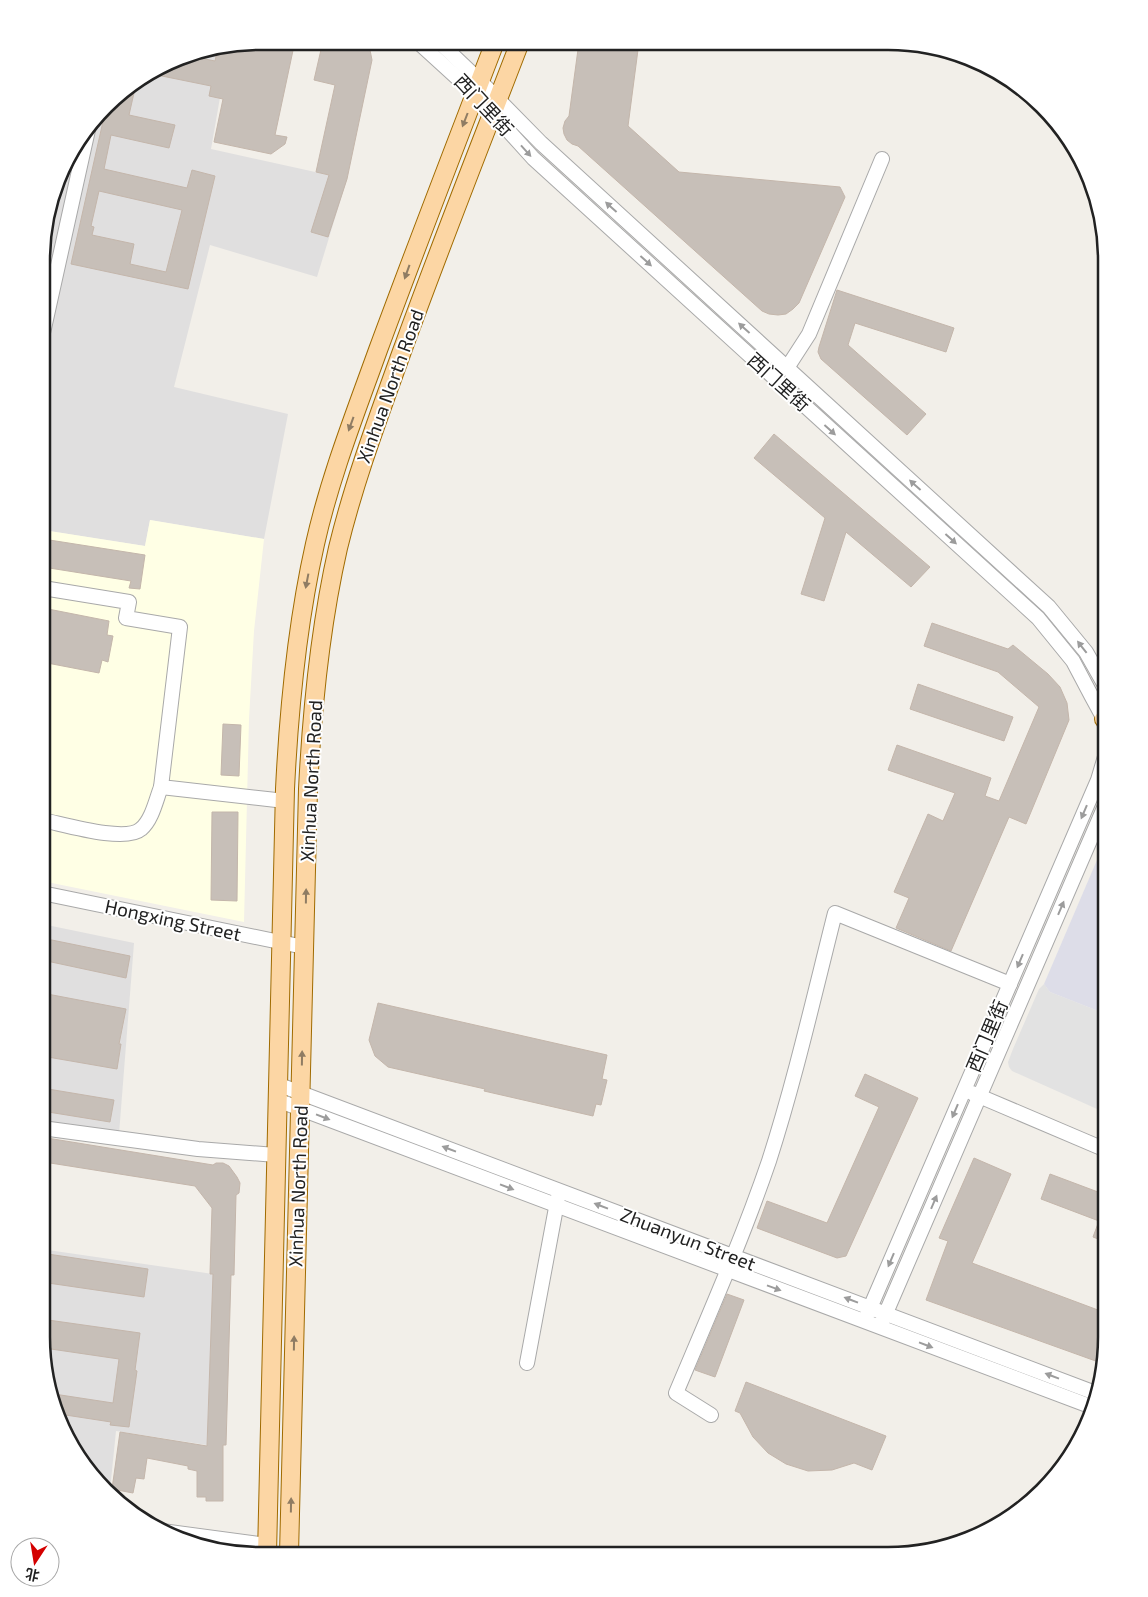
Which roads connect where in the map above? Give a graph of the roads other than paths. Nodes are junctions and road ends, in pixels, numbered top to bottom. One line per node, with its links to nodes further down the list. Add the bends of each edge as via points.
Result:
1 (428, 50): 5 (street, 西门里街)
2 (446, 50): 5 (street)
3 (492, 50): 5 (main road, Xinhua North Road)
4 (517, 50): 6 (main road, Xinhua North Road)
5 (478, 88): 6 (street, 西门里街); 16 (main road, Xinhua North Road, one-way to 16, via 407,271 329,489 301,617)
6 (495, 106): 10 (street, one-way to 6, via 541,143); 13 (street, 西门里街, one-way to 13, via 532,158 1038,618 1073,661); 21 (main road, Xinhua North Road, one-way to 6, via 313,717 324,620 338,549 363,461)
7 (85, 143): 9 (street)
8 (882, 159): 10 (street, via 809,334)
9 (50, 287)
10 (787, 368): 12 (street, one-way to 10, via 1086,652 1049,607)
11 (50, 589): 15 (street, via 129,602 126,618 180,628)
12 (1098, 674)
13 (1098, 706)
14 (1098, 780): 22 (street, 西门里街, one-way to 22)
15 (161, 787): 16 (street); 18 (street, via 147,822 134,833 111,834)
16 (285, 801): 20 (main road, Xinhua North Road)
17 (1098, 820): 25 (street, one-way to 17)
18 (50, 822)
19 (50, 895): 20 (street, Hongxing Street)
20 (281, 942): 21 (street, Hongxing Street); 24 (main road, Xinhua North Road)
21 (304, 947): 26 (main road, Xinhua North Road, one-way to 21)
22 (1010, 984): 23 (street, 西门里街); 32 (street, via 836,913 785,1107)
23 (965, 1089): 25 (street); 34 (street, 西门里街, one-way to 34)
24 (277, 1092): 26 (street, Zhuanyun Street); 29 (main road, Xinhua North Road)
25 (980, 1096): 28 (street); 35 (street, one-way to 25)
26 (300, 1101): 30 (street, Zhuanyun Street, one-way to 26); 31 (street, Zhuanyun Street, one-way to 31); 45 (main road, Xinhua North Road, one-way to 26)
27 (50, 1129): 29 (street, via 198,1149)
28 (1098, 1147)
29 (276, 1155): 44 (main road, Xinhua North Road)
30 (559, 1190): 31 (street); 32 (street, Zhuanyun Street, one-way to 30)
31 (556, 1205): 33 (street, Zhuanyun Street); 38 (street)
32 (734, 1256): 33 (street); 34 (street, Zhuanyun Street, one-way to 32)
33 (728, 1270): 36 (street, Zhuanyun Street, one-way to 36); 41 (street, via 676,1393)
34 (870, 1308): 35 (street, Zhuanyun Street); 36 (street, 西门里街)
35 (886, 1314): 37 (street); 39 (street, Zhuanyun Street, one-way to 35)
36 (865, 1322): 37 (street, Zhuanyun Street)
37 (880, 1327): 40 (street, Zhuanyun Street, one-way to 40)
38 (527, 1363)
39 (1091, 1391)
40 (1087, 1405)
41 (711, 1416)
42 (195, 1537): 43 (street)
43 (250, 1547)
44 (267, 1547)
45 (290, 1547)

